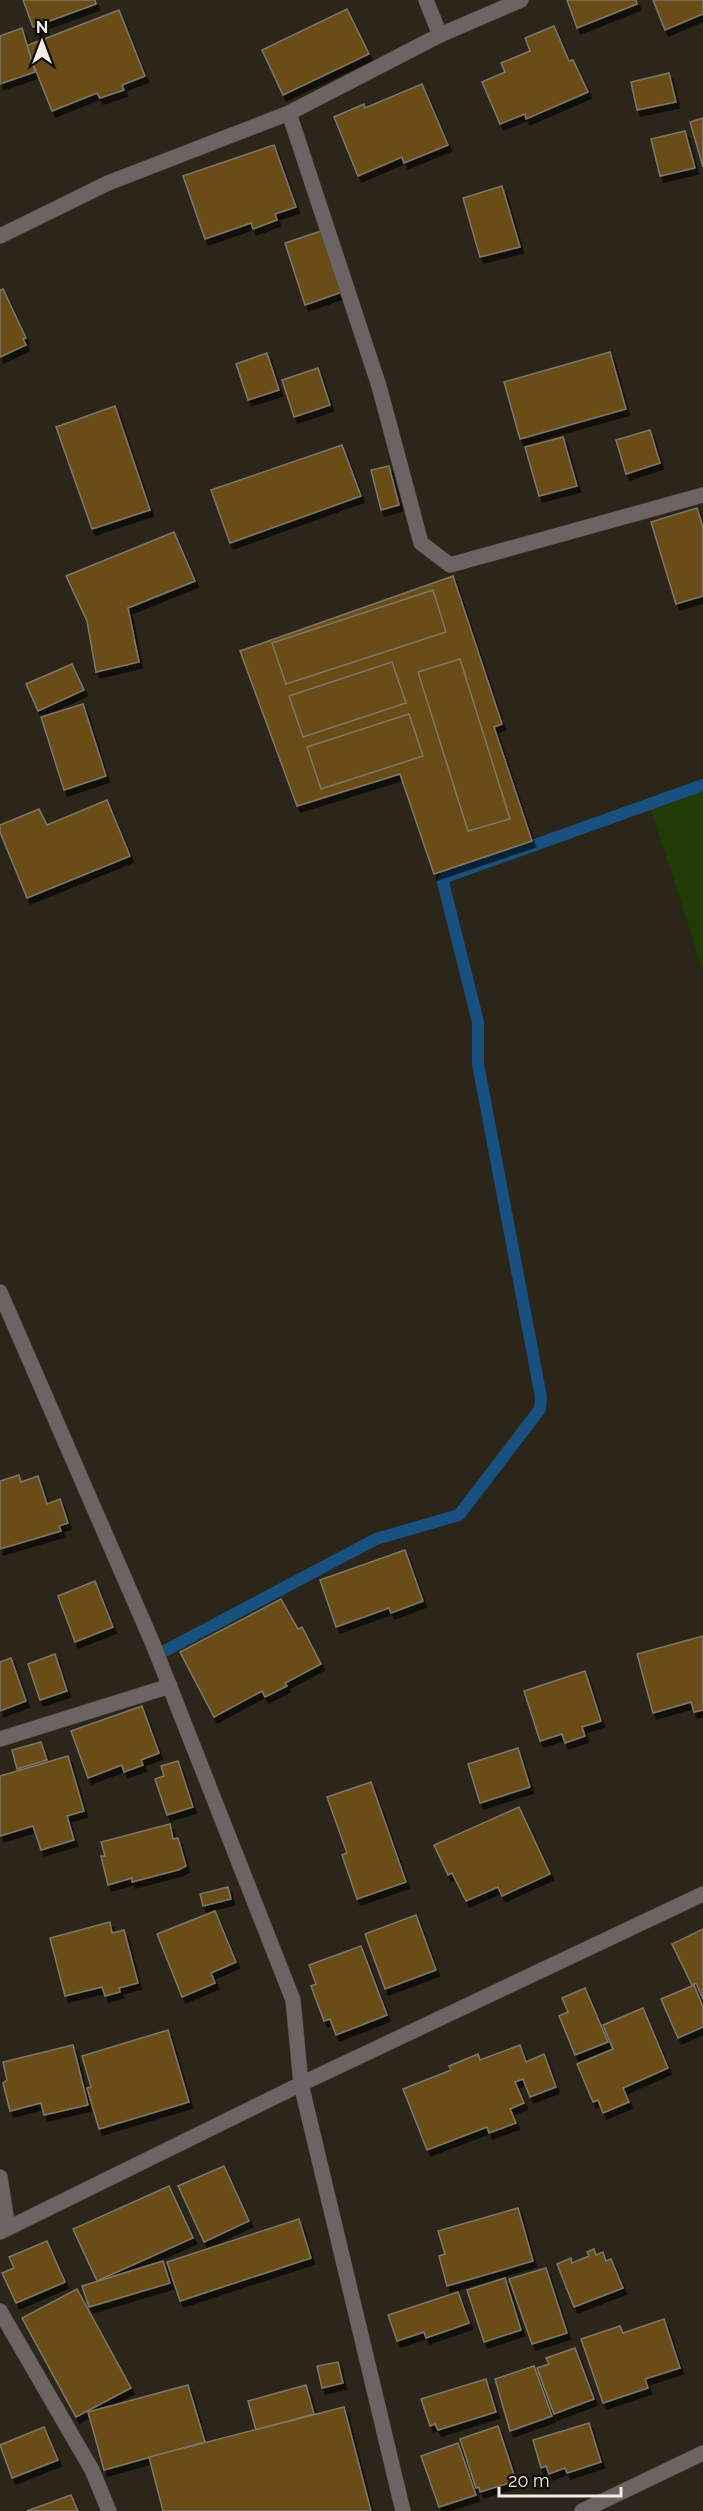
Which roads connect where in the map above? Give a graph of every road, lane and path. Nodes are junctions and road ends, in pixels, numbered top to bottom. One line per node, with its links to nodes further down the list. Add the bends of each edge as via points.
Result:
1 (426, 0): 3 (street)
2 (521, 0): 3 (street)
3 (440, 35): 4 (street)
4 (290, 113): 5 (street, via 108,183); 6 (street, via 379,386 421,543 450,565)
5 (0, 236)
6 (703, 495)
7 (0, 1292): 8 (street)
8 (170, 1686): 9 (street); 11 (street, via 293,2000)
9 (0, 1739)
10 (703, 1894): 11 (street)
11 (301, 2084): 13 (street); 17 (street)
12 (0, 2177): 13 (street)
13 (4, 2230)
14 (0, 2311): 16 (street, via 92,2470)
15 (703, 2453): 18 (street)
16 (109, 2511)
17 (403, 2511)
18 (582, 2511)

